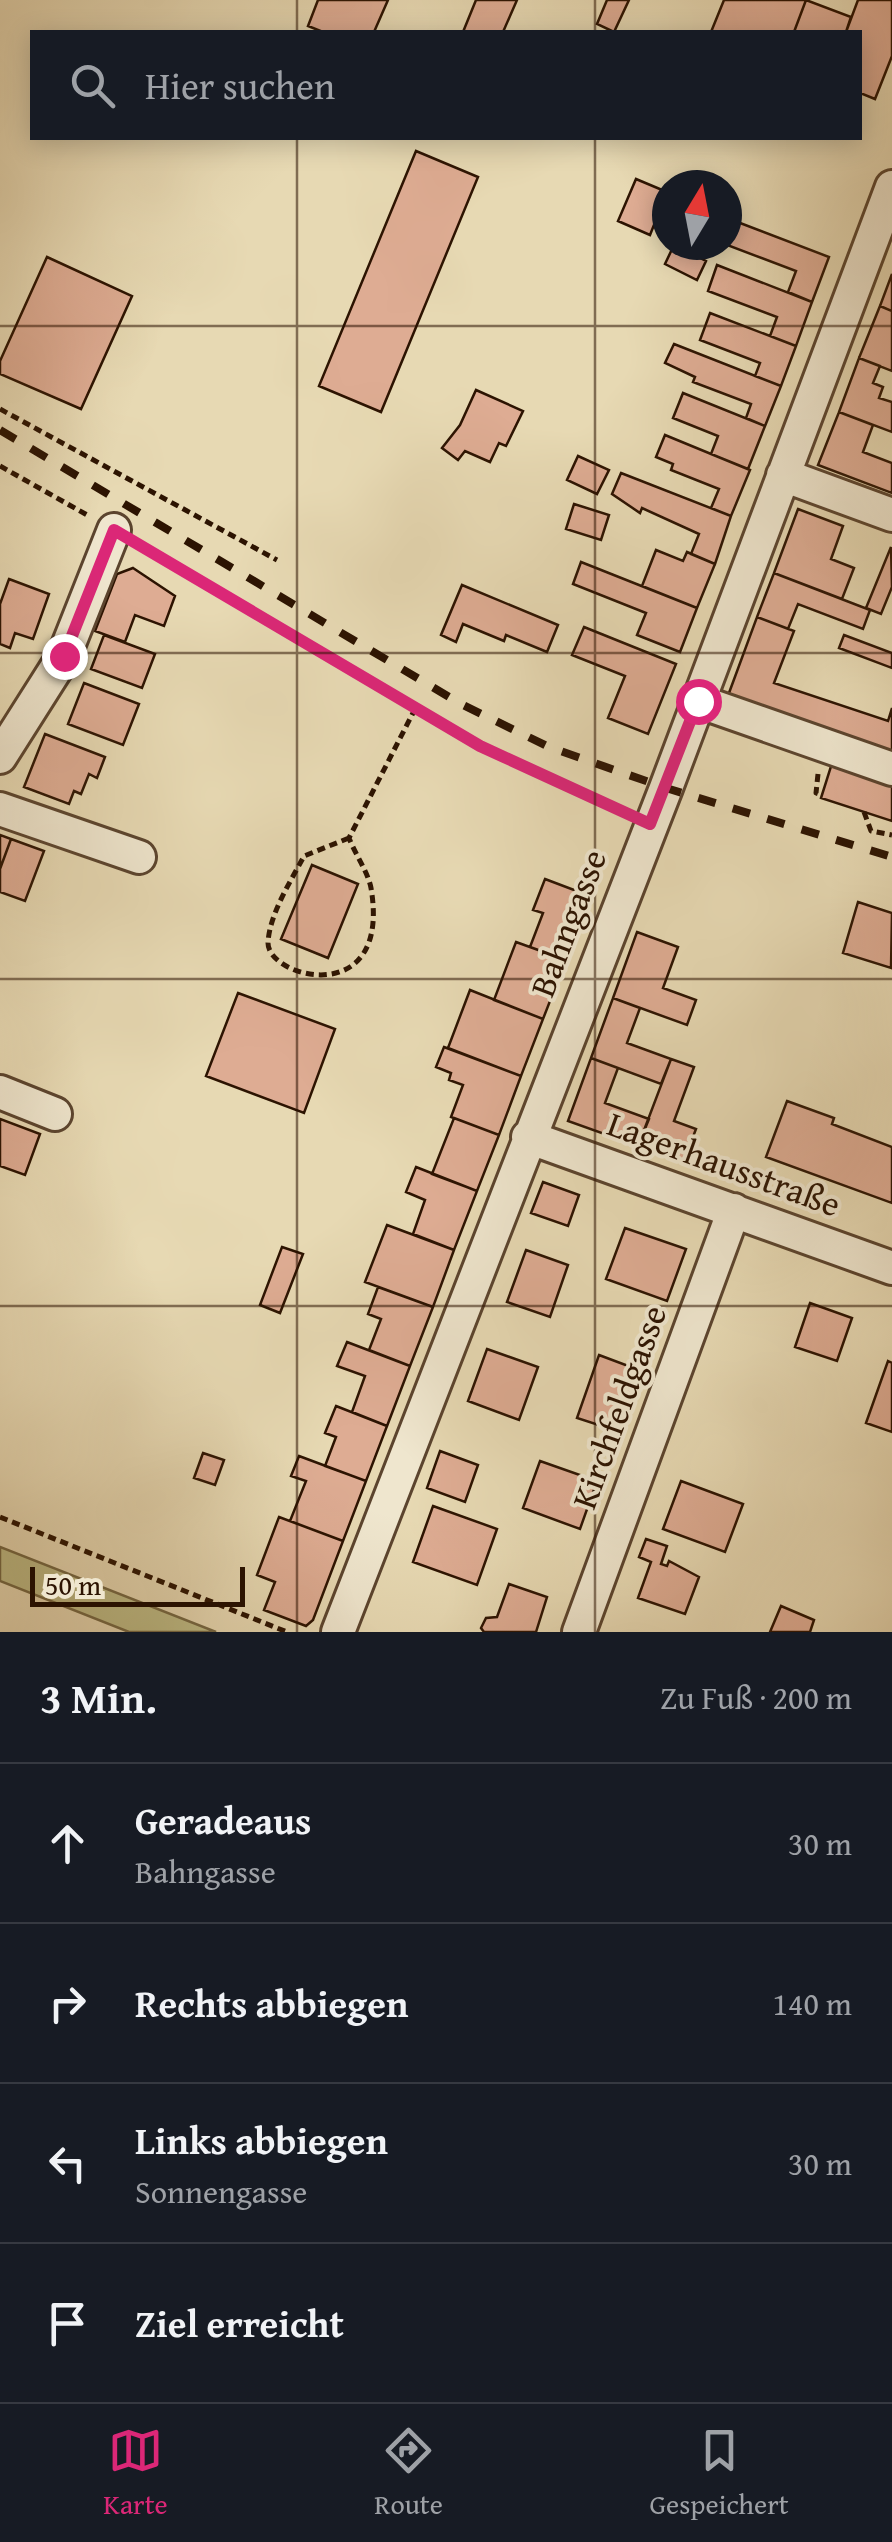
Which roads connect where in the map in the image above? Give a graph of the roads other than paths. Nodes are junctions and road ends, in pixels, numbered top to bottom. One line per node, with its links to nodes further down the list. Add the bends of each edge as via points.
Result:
1 (892, 187): 2 (street, Bahngasse)
2 (783, 476): 3 (street); 5 (street, Bahngasse)
3 (892, 514)
4 (114, 530): 6 (street, via 64,656)
5 (698, 701): 7 (street); 12 (street, Bahngasse)
6 (0, 756)
7 (892, 770)
8 (0, 808): 9 (street)
9 (139, 857)
10 (0, 1092): 11 (street)
11 (55, 1114)
12 (528, 1136): 13 (street, Lagerhausstraße); 15 (street, Bahngasse)
13 (734, 1210): 14 (street, Lagerhausstraße); 16 (street, Kirchfeldgasse)
14 (892, 1268)
15 (338, 1632)
16 (579, 1632)

